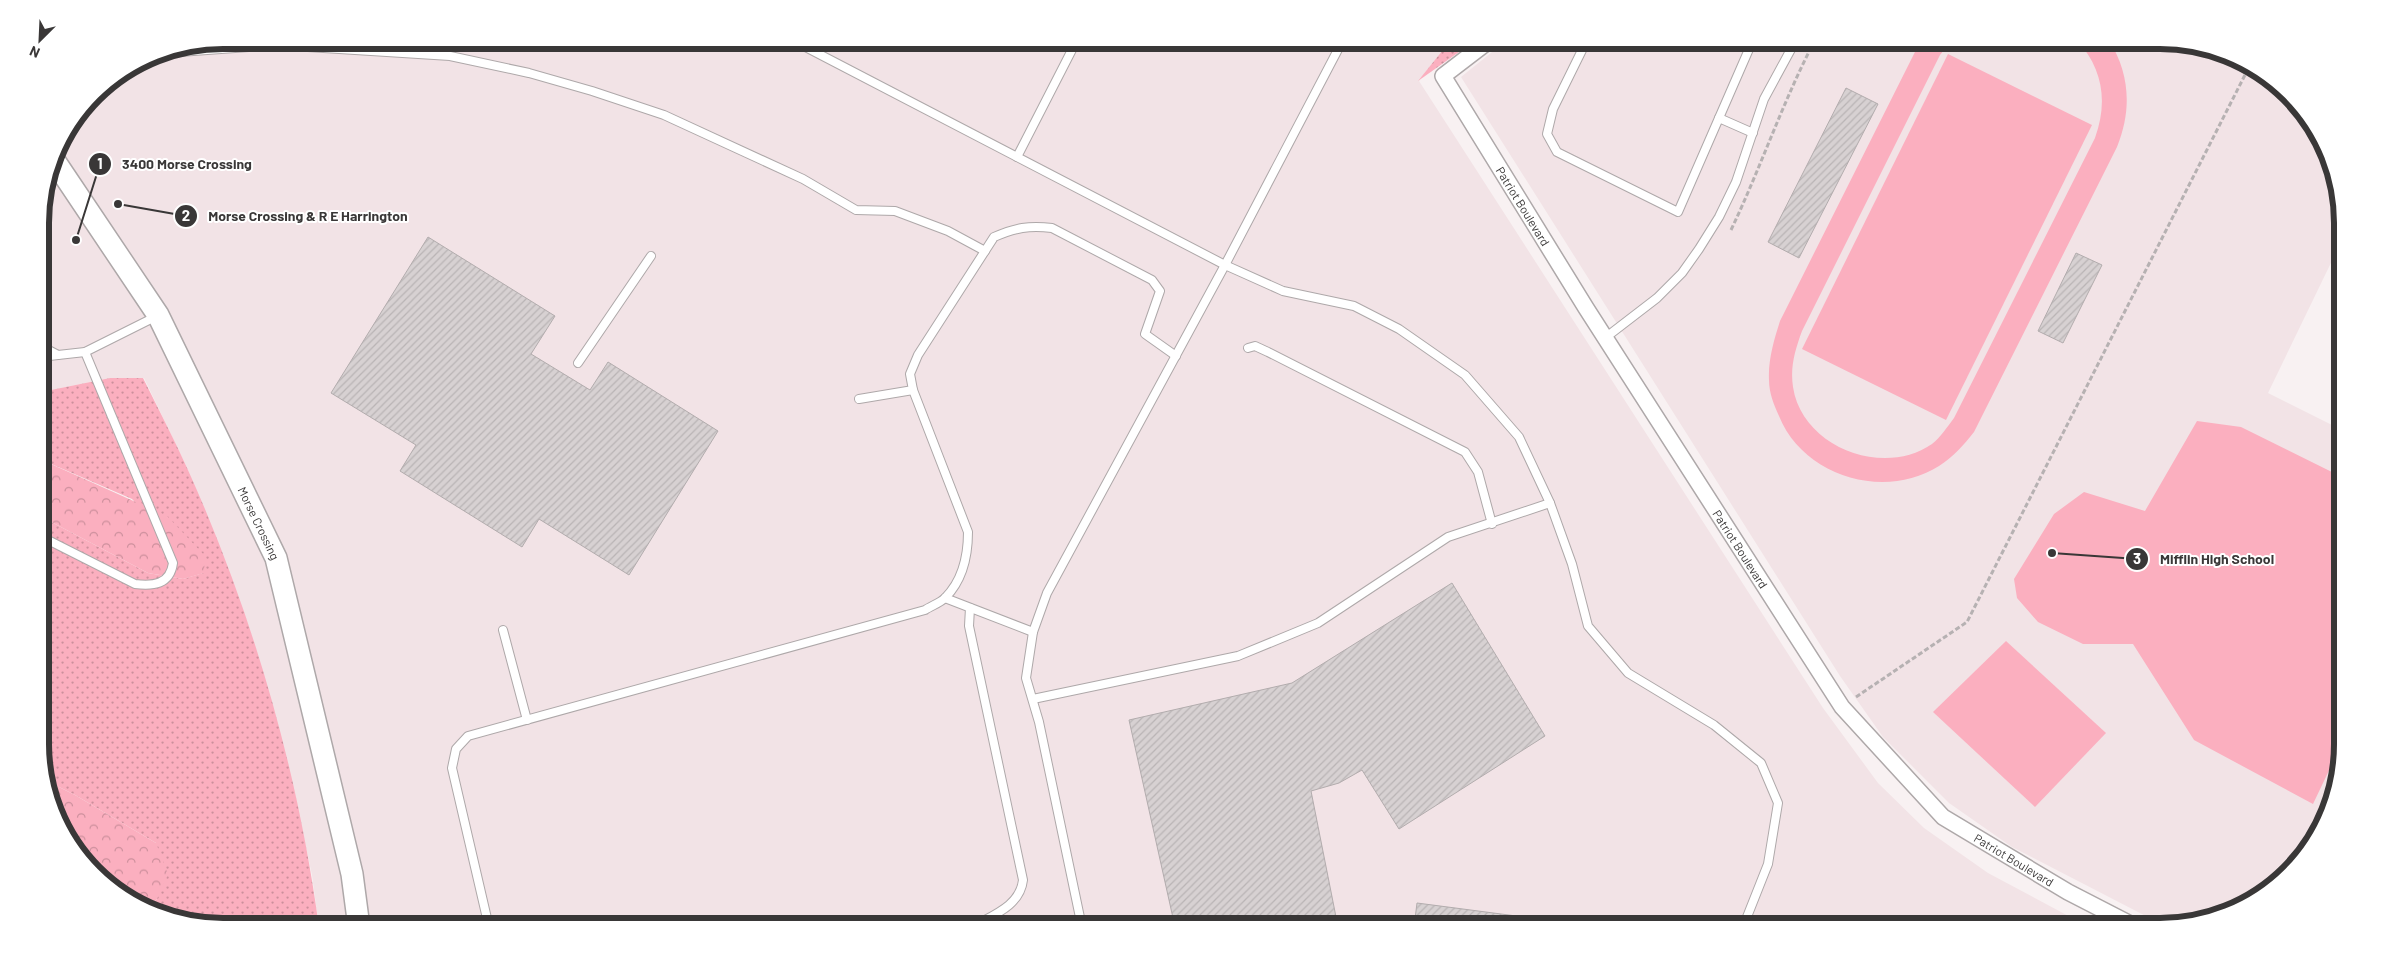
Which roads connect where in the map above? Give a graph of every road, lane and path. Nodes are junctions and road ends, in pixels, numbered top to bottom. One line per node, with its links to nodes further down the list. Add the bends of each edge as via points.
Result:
1 (221, 49): 11 (lane)
2 (339, 49): 18 (lane, via 450,56 592,91 664,115 803,179 856,210 896,211 948,231)
3 (809, 49): 15 (lane)
4 (1072, 49): 15 (lane)
5 (1338, 49): 20 (lane)
6 (1478, 49): 22 (street, Patriot Boulevard, via 1443,76)
7 (1583, 49): 13 (lane, via 1553,109 1547,134 1557,152 1678,212)
8 (1749, 49): 13 (lane)
9 (1791, 49): 14 (lane, via 1764,99)
10 (1810, 49): 17 (path, via 1790,87 1758,174)
11 (200, 51)
12 (2246, 72): 40 (path, via 1967,622)
13 (1719, 118): 14 (lane)
14 (1753, 134): 22 (lane, via 1719,217 1682,273 1657,298)
15 (1017, 157): 20 (lane)
16 (59, 167): 21 (main road, Morse Crossing)
17 (1731, 230)
18 (985, 251): 28 (lane, via 994,238 1014,228 1033,225 1052,228 1152,280 1160,291 1145,334); 30 (lane, via 918,354 910,374)
19 (651, 256): 29 (lane)
20 (1225, 265): 28 (lane); 32 (lane, via 1283,291 1354,306 1399,329 1465,375 1519,437)
21 (158, 315): 25 (lane); 42 (main road, Morse Crossing, via 276,558 352,874)
22 (1605, 338): 40 (street, Patriot Boulevard)
23 (1248, 348): 33 (lane, via 1255,346 1268,352 1465,452 1478,472)
24 (49, 350): 26 (lane)
25 (85, 352): 26 (lane); 34 (lane, via 173,563 172,571 158,584 135,584)
26 (58, 355): 27 (lane)
27 (49, 356)
28 (1176, 356): 38 (lane, via 1047,593)
29 (578, 363)
30 (913, 390): 31 (lane); 35 (lane, via 968,532 968,556)
31 (859, 400)
32 (1550, 503): 33 (lane); 46 (lane, via 1572,564 1588,626 1628,672 1714,725 1761,763 1778,803 1768,864)
33 (1492, 524): 39 (lane, via 1448,537 1318,623 1238,656)
34 (49, 540)
35 (945, 598): 36 (lane); 41 (lane, via 925,610)
36 (970, 608): 38 (lane); 44 (lane, via 969,626 1023,880 1022,891 1015,902)
37 (503, 630): 41 (lane)
38 (1033, 632): 39 (lane, via 1026,678)
39 (1033, 699): 45 (lane)
40 (1842, 707): 47 (street, Patriot Boulevard, via 1943,817 2068,892)
41 (527, 720): 43 (lane, via 468,736 456,749 452,768)
42 (358, 918)
43 (487, 918)
44 (987, 918)
45 (1080, 918)
46 (1747, 918)
47 (2119, 918)

